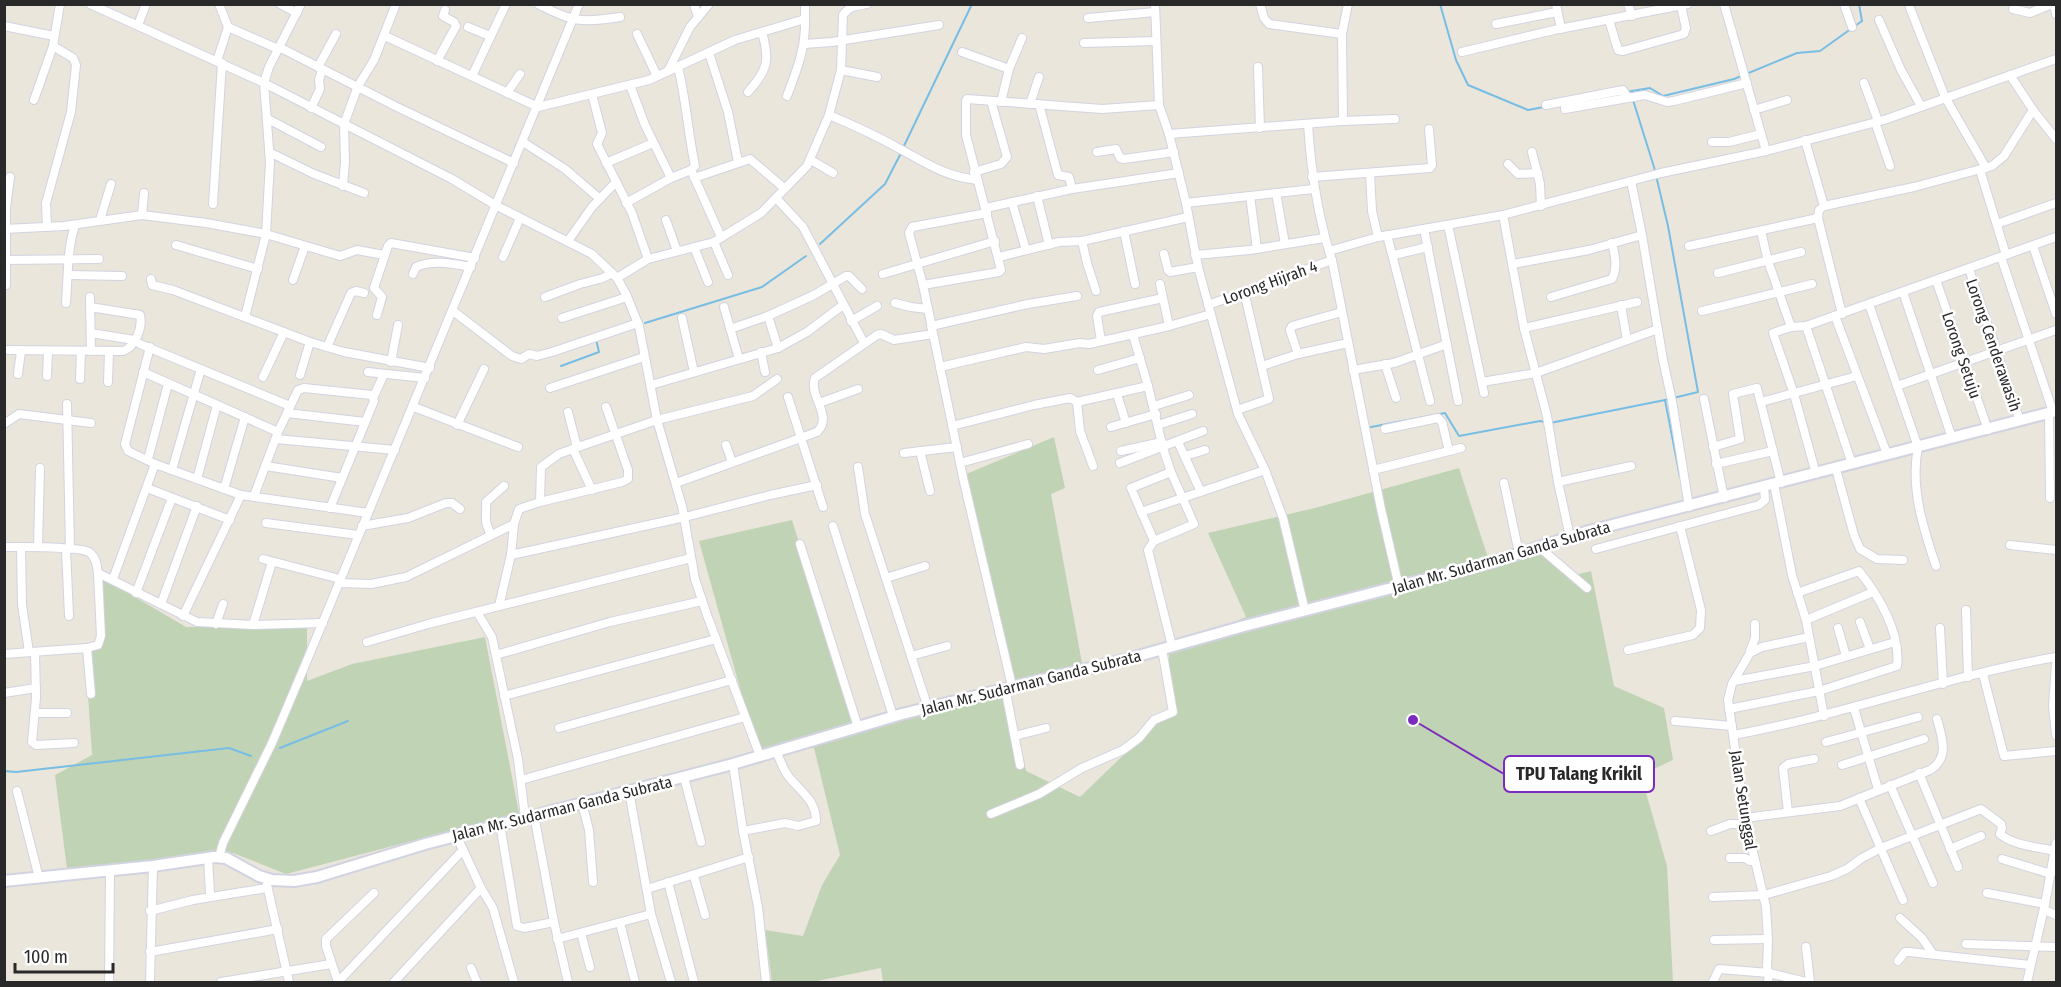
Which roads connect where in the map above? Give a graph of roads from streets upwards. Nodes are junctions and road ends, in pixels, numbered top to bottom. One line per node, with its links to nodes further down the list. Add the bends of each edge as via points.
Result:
1 (60, 4): 49 (street)
2 (90, 4): 40 (street)
3 (146, 4): 40 (street)
4 (219, 4): 41 (street)
5 (280, 4): 27 (street)
6 (301, 4): 27 (street)
7 (506, 4): 51 (street)
8 (538, 4): 34 (street)
9 (579, 4): 34 (street)
10 (694, 4): 31 (street)
11 (709, 4): 31 (street)
12 (805, 4): 33 (street)
13 (867, 4): 53 (street, via 847,9 843,15)
14 (1260, 4): 48 (street, via 1269,24)
15 (1348, 4): 48 (street)
16 (1628, 4): 29 (street)
17 (1724, 4): 77 (street)
18 (1844, 4): 43 (street)
19 (2053, 4): 25 (street, via 2030,13); 28 (street)
20 (396, 5): 50 (street)
21 (1685, 5): 29 (street); 35 (street, via 1684,34 1623,51 1618,50)
22 (1155, 8): 32 (street); 54 (street)
23 (1556, 8): 37 (street); 44 (street)
24 (1910, 8): 87 (street)
25 (2013, 9)
26 (445, 10): 63 (street, via 443,16 456,26)
27 (297, 13): 58 (street)
28 (2056, 14)
29 (1632, 16): 35 (street)
30 (620, 17): 34 (street)
31 (698, 17): 70 (street)
32 (1088, 18)
33 (805, 19): 45 (street); 56 (street)
34 (572, 20): 96 (street)
35 (1609, 20): 44 (street)
36 (1879, 20): 95 (street)
37 (1496, 24)
38 (939, 25): 53 (street)
39 (4, 26): 49 (street)
40 (138, 26): 64 (street)
41 (228, 27): 58 (street); 64 (street)
42 (468, 27): 51 (street)
43 (1852, 27)
44 (1561, 29): 61 (street)
45 (762, 32): 59 (street); 82 (street, via 768,59)
46 (336, 34): 67 (street)
47 (637, 34): 74 (street)
48 (1342, 34): 104 (street)
49 (54, 36): 57 (street)
50 (385, 36): 63 (street); 81 (street)
51 (490, 36): 73 (street)
52 (1022, 38): 68 (street)
53 (843, 40): 56 (street); 69 (street)
54 (1156, 41): 55 (street); 93 (street)
55 (1084, 43)
56 (804, 44): 85 (street)
57 (53, 46): 88 (street); 172 (street, via 73,58 76,65 71,112 46,203)
58 (278, 48): 67 (street); 78 (street)
59 (708, 52): 65 (street); 124 (street, via 728,112)
60 (962, 52): 68 (street)
61 (1462, 52)
62 (2056, 59): 72 (street)
63 (437, 61): 73 (street)
64 (219, 62): 78 (street); 157 (street)
65 (678, 66): 70 (street); 134 (street, via 695,166)
66 (1258, 67): 108 (street)
67 (320, 69): 81 (street); 97 (street, via 320,89)
68 (1009, 69): 91 (street)
69 (841, 70): 75 (street); 101 (street)
70 (668, 71): 74 (street)
71 (520, 74): 83 (street)
72 (2010, 75): 87 (street); 100 (street)
73 (472, 76): 83 (street)
74 (657, 76): 80 (street)
75 (877, 77)
76 (1039, 77): 92 (street)
77 (1746, 81): 86 (street, via 1667,102 1651,96); 99 (street)
78 (264, 83): 97 (street); 102 (street)
79 (1864, 83): 105 (street)
80 (630, 85): 84 (street); 116 (street)
81 (358, 86): 106 (street); 125 (street)
82 (748, 92)
83 (507, 93): 96 (street)
84 (592, 94): 96 (street); 126 (street, via 602,133 597,144)
85 (787, 96)
86 (1629, 96): 94 (street); 98 (street)
87 (1945, 97): 95 (street); 129 (street)
88 (34, 100)
89 (1787, 100): 99 (street)
90 (991, 101): 91 (street); 135 (street, via 1007,157); 135 (street, via 966,101 965,130)
91 (1001, 102): 92 (street)
92 (1034, 104): 93 (street, via 1102,109); 144 (street, via 1058,175 1069,177)
93 (1159, 105): 110 (street)
94 (1546, 105)
95 (1921, 106): 105 (street)
96 (538, 107): 114 (street)
97 (311, 108): 106 (street)
98 (1565, 109)
99 (1754, 110): 111 (street)
100 (2033, 110): 112 (street); 129 (street, via 2004,156)
101 (829, 115): 123 (street); 135 (street, via 925,164 958,177)
102 (268, 119): 117 (street); 119 (street)
103 (1395, 119): 104 (street)
104 (1343, 120): 107 (street)
105 (1876, 122): 113 (street); 128 (street)
106 (344, 124): 142 (street); 158 (street)
107 (1308, 124): 108 (street); 137 (street)
108 (1260, 128): 110 (street)
109 (1429, 129): 132 (street, via 1431,167)
110 (1169, 134): 121 (street)
111 (1761, 134): 115 (street, via 1738,141); 118 (street)
112 (2056, 139)
113 (1805, 140): 118 (street); 160 (street)
114 (523, 142): 125 (street); 152 (street, via 565,169)
115 (1712, 142)
116 (653, 143): 126 (street); 138 (street)
117 (321, 147)
118 (1766, 151): 139 (street)
119 (269, 152): 142 (street); 177 (street)
120 (1097, 152): 121 (street, via 1116,149 1124,159)
121 (1174, 152): 131 (street)
122 (1532, 152): 133 (street)
123 (811, 160): 130 (street); 143 (street)
124 (738, 162): 134 (street); 143 (street, via 750,159)
125 (514, 163): 158 (street)
126 (606, 163): 140 (street)
127 (1508, 164): 133 (street, via 1518,174)
128 (1890, 166)
129 (1983, 169): 160 (street); 169 (street)
130 (833, 172)
131 (1179, 173): 144 (street); 155 (street)
132 (1370, 173): 137 (street); 180 (street)
133 (1538, 173): 159 (street)
134 (693, 174): 138 (street); 183 (street)
135 (976, 176): 161 (street)
136 (10, 177): 174 (street)
137 (1312, 177): 145 (street)
138 (671, 178): 154 (street)
139 (1631, 181): 159 (street); 179 (street)
140 (616, 182): 152 (street); 154 (street)
141 (111, 184): 167 (street)
142 (343, 186): 148 (street)
143 (784, 188): 151 (street)
144 (1072, 189): 149 (street)
145 (1313, 189): 147 (street); 182 (street)
146 (144, 193): 163 (street)
147 (1276, 193): 150 (street); 188 (street)
148 (364, 194)
149 (1037, 196): 153 (street); 190 (street)
150 (1250, 196): 155 (street); 196 (street)
151 (776, 198): 183 (street, via 761,213); 232 (street, via 799,221)
152 (600, 199): 186 (street)
153 (1012, 202): 161 (street); 197 (street)
154 (626, 203): 209 (street)
155 (1186, 203): 164 (street)
156 (2056, 203): 169 (street)
157 (213, 204)
158 (497, 206): 165 (street); 208 (street)
159 (1541, 206): 162 (street)
160 (1824, 206): 166 (street)
161 (987, 211): 184 (street); 215 (street, via 910,229)
162 (1503, 215): 171 (street); 216 (street)
163 (142, 216): 167 (street); 177 (street)
164 (1188, 217): 175 (street); 203 (street)
165 (520, 218): 186 (street); 206 (street)
166 (1818, 218): 176 (street); 267 (street)
167 (100, 220): 170 (street)
168 (666, 220): 198 (street)
169 (1997, 224): 205 (street)
170 (75, 225): 172 (street); 210 (street)
171 (1448, 225): 173 (street); 336 (street)
172 (47, 227): 174 (street)
173 (1424, 228): 178 (street); 195 (street)
174 (5, 229): 212 (street)
175 (1124, 231): 185 (street); 233 (street)
176 (1761, 231): 192 (street); 214 (street)
177 (266, 234): 191 (street); 220 (street)
178 (1388, 235): 180 (street); 204 (street)
179 (1642, 235): 187 (street); 279 (street)
180 (1378, 237): 199 (street)
181 (2056, 237): 193 (street)
182 (1324, 238): 188 (street); 199 (street)
183 (717, 239): 194 (street); 225 (street)
184 (995, 241): 207 (street); 215 (street)
185 (1082, 241): 190 (street); 239 (street)
186 (568, 242): 227 (street, via 592,254)
187 (1612, 243): 216 (street); 248 (street, via 1612,279)
188 (1285, 244): 196 (street)
189 (176, 245): 220 (street)
190 (1049, 245): 197 (street)
191 (305, 246): 202 (street, via 340,256 357,250); 229 (street)
192 (1689, 246)
193 (2033, 246): 205 (street); 265 (street)
194 (694, 247): 198 (street); 231 (street)
195 (1428, 248): 204 (street); 293 (street)
196 (1257, 249): 203 (street)
197 (1026, 250): 207 (street)
198 (677, 251): 209 (street)
199 (1329, 251): 213 (street)
200 (1801, 252): 214 (street)
201 (1164, 254): 218 (street, via 1170,272)
202 (384, 255): 208 (street, via 394,243); 266 (street, via 374,288 382,297)
203 (1195, 255): 218 (street)
204 (1394, 255): 306 (street)
205 (2003, 256): 219 (street); 287 (street)
206 (503, 257)
207 (999, 257): 237 (street, via 999,272)
208 (475, 258): 217 (street)
209 (648, 258): 227 (street)
210 (70, 259): 211 (street); 212 (street); 224 (street)
211 (99, 259)
212 (5, 260): 236 (street)
213 (1332, 260): 240 (street, Lorong Hijrah 4); 263 (street)
214 (1768, 261): 221 (street); 243 (street)
215 (918, 263): 223 (street); 237 (street)
216 (1513, 264): 278 (street)
217 (471, 267): 222 (street, via 423,264); 261 (street)
218 (1198, 267): 253 (street)
219 (1969, 269): 230 (street); 304 (street, Lorong Cenderawasih)
220 (258, 270): 269 (street)
221 (1718, 273)
222 (413, 274)
223 (883, 274)
224 (68, 275): 226 (street); 251 (street)
225 (728, 275)
226 (122, 276)
227 (615, 276): 246 (street); 247 (street)
228 (152, 279): 269 (street, via 152,285)
229 (293, 280)
230 (1936, 280): 241 (street); 311 (street, Lorong Setuju)
231 (708, 282)
232 (833, 283): 238 (street, via 849,276); 255 (street); 268 (street)
233 (1135, 284)
234 (1160, 284): 249 (street)
235 (1812, 284): 243 (street)
236 (6, 285)
237 (923, 285): 260 (street)
238 (862, 289)
239 (1096, 291)
240 (1244, 291): 253 (street, Lorong Hijrah 4); 313 (street)
241 (1903, 292): 254 (street); 327 (street)
242 (364, 293): 295 (street, via 351,293)
243 (1779, 294): 262 (street); 277 (street)
244 (1077, 296): 281 (street, via 1028,304)
245 (90, 297): 258 (street)
246 (545, 297)
247 (627, 297): 270 (street); 273 (street)
248 (1551, 297)
249 (1163, 298): 275 (street); 288 (street, via 1099,312)
250 (1637, 302): 256 (street)
251 (66, 303)
252 (895, 303): 260 (street)
253 (1208, 304): 264 (street)
254 (1869, 304): 267 (street); 341 (street)
255 (843, 305): 272 (street); 296 (street)
256 (1621, 305): 278 (street); 286 (street)
257 (877, 306): 272 (street)
258 (90, 307): 284 (street); 289 (street, via 138,314 141,320)
259 (724, 307): 280 (street)
260 (928, 309): 281 (street)
261 (453, 311): 273 (street, via 521,359); 315 (street)
262 (1702, 311)
263 (1342, 312): 291 (street); 305 (street, via 1292,326)
264 (1211, 314): 275 (street); 364 (street)
265 (2056, 314)
266 (377, 315)
267 (1838, 315): 276 (street); 330 (street)
268 (768, 316): 280 (street); 296 (street)
269 (244, 317): 283 (street)
270 (562, 318)
271 (682, 318): 322 (street)
272 (851, 321): 292 (street)
273 (638, 323): 307 (street)
274 (398, 325): 310 (street)
275 (1169, 326): 285 (street)
276 (1806, 326): 277 (street); 338 (street)
277 (1791, 327): 347 (street, via 1773,333)
278 (1524, 328): 324 (street)
279 (1659, 328): 286 (street); 448 (street)
280 (730, 329): 309 (street)
281 (932, 330): 292 (street, via 894,340 881,334); 314 (street)
282 (2056, 330): 287 (street)
283 (284, 332): 290 (street); 331 (street)
284 (91, 333): 289 (street); 301 (street)
285 (1133, 335): 288 (street); 308 (street)
286 (1627, 340): 324 (street)
287 (2029, 340): 304 (street); 366 (street)
288 (1101, 341): 314 (street, via 1044,350 1026,347)
289 (137, 342): 294 (street); 302 (street, via 126,350)
290 (310, 342): 295 (street); 328 (street)
291 (1348, 342): 305 (street); 319 (street)
292 (864, 343): 357 (street, via 815,378 813,386)
293 (1447, 344): 306 (street); 354 (street)
294 (150, 347): 316 (street); 320 (street)
295 (327, 347): 310 (street)
296 (778, 348): 303 (street)
297 (4, 350): 298 (street)
298 (21, 351): 299 (street); 325 (street)
299 (48, 351): 300 (street); 329 (street)
300 (81, 351): 301 (street); 333 (street)
301 (91, 351): 302 (street)
302 (109, 352): 335 (street)
303 (761, 352): 309 (street); 323 (street)
304 (1996, 352): 311 (street); 372 (street, Lorong Cenderawasih)
305 (1298, 354): 313 (street)
306 (1417, 355): 312 (street); 353 (street)
307 (645, 357): 339 (street); 342 (street)
308 (1140, 358): 318 (street); 340 (street)
309 (739, 359): 322 (street)
310 (391, 362): 315 (street)
311 (1964, 363): 327 (street); 381 (street, Lorong Setuju)
312 (1385, 364): 319 (street); 351 (street)
313 (1262, 366): 364 (street, via 1269,399)
314 (940, 367): 378 (street)
315 (430, 368): 332 (street)
316 (201, 369): 345 (street); 362 (street)
317 (484, 369): 376 (street)
318 (1098, 370)
319 (1353, 370): 422 (street)
320 (143, 372): 337 (street); 408 (street, via 125,444 128,451)
321 (368, 372): 326 (street)
322 (694, 372): 339 (street)
323 (765, 372)
324 (1536, 373): 336 (street); 427 (street)
325 (18, 374)
326 (384, 374): 332 (street); 349 (street)
327 (1930, 374): 341 (street); 386 (street)
328 (300, 375)
329 (47, 376)
330 (1857, 376): 338 (street); 405 (street)
331 (263, 377)
332 (425, 378): 360 (street)
333 (80, 379)
334 (777, 379): 370 (street, via 753,396)
335 (108, 382)
336 (1482, 382): 344 (street)
337 (168, 384): 345 (street); 408 (street)
338 (1825, 384): 347 (street); 413 (street)
339 (651, 385): 370 (street)
340 (1149, 386): 346 (street); 363 (street)
341 (1897, 386): 394 (street)
342 (550, 388)
343 (858, 389): 357 (street)
344 (1484, 393)
345 (193, 394): 359 (street); 420 (street)
346 (1117, 394): 355 (street); 374 (street)
347 (1794, 394): 356 (street); 424 (street)
348 (1189, 395): 363 (street)
349 (374, 396): 362 (street, via 301,389); 371 (street)
350 (788, 398): 385 (street)
351 (1396, 398)
352 (1704, 399): 393 (street)
353 (1430, 401)
354 (1458, 401)
355 (1077, 402): 378 (street, via 1072,398 1057,400); 415 (street, via 1080,431)
356 (1761, 402): 393 (street, via 1756,388 1734,392 1740,439); 402 (street)
357 (819, 403): 385 (street, via 821,428)
358 (67, 404): 369 (street)
359 (217, 405): 368 (street); 426 (street)
360 (414, 406): 376 (street); 398 (street)
361 (606, 407): 383 (street)
362 (289, 409): 371 (street); 384 (street)
363 (1155, 410): 374 (street); 377 (street)
364 (1237, 410): 421 (street)
365 (568, 412): 396 (street)
366 (2053, 412): 372 (street, Jalan Mr. Sudarman Ganda Subrata); 407 (street)
367 (1192, 414): 377 (street)
368 (245, 417): 384 (street); 434 (street)
369 (66, 420): 373 (street); 375 (street, via 20,414); 471 (street)
370 (657, 420): 383 (street); 428 (street)
371 (365, 422): 395 (street)
372 (2020, 422): 381 (street, Jalan Mr. Sudarman Ganda Subrata)
373 (91, 423)
374 (1126, 423): 379 (street)
375 (4, 424)
376 (457, 425): 391 (street)
377 (1158, 425): 390 (street)
378 (952, 426): 392 (street)
379 (1112, 427)
380 (1384, 429): 401 (street, via 1438,418)
381 (1988, 430): 386 (street, Jalan Mr. Sudarman Ganda Subrata)
382 (1203, 431): 387 (street)
383 (616, 434): 396 (street); 435 (street, via 629,477)
384 (277, 435): 395 (street); 414 (street)
385 (801, 437): 409 (street); 432 (street)
386 (1952, 438): 394 (street, Jalan Mr. Sudarman Ganda Subrata)
387 (1178, 442): 390 (street); 406 (street)
388 (1028, 444): 410 (street)
389 (726, 445): 409 (street)
390 (1162, 445): 400 (street); 411 (street); 423 (street)
391 (518, 447)
392 (957, 447): 403 (street); 410 (street)
393 (1713, 447): 412 (street)
394 (1918, 447): 405 (street, Jalan Mr. Sudarman Ganda Subrata); 481 (street, via 1916,487)
395 (355, 448): 398 (street); 425 (street)
396 (575, 448): 435 (street); 444 (street, via 541,467)
397 (1461, 448): 401 (street)
398 (395, 450): 452 (street)
399 (1205, 450): 406 (street)
400 (1121, 451)
401 (1449, 451): 422 (street)
402 (1773, 451): 412 (street); 430 (street)
403 (920, 452): 404 (street); 436 (street)
404 (904, 453)
405 (1887, 454): 413 (street, Jalan Mr. Sudarman Ganda Subrata)
406 (1185, 456): 437 (street)
407 (2053, 457): 443 (street)
408 (151, 461): 420 (street); 433 (street)
409 (732, 462): 428 (street)
410 (960, 463): 531 (street)
411 (1120, 463)
412 (1716, 464): 442 (street)
413 (1852, 464): 419 (street, Jalan Mr. Sudarman Ganda Subrata)
414 (266, 466): 425 (street); 439 (street)
415 (1093, 466)
416 (1631, 466): 427 (street)
417 (858, 467): 483 (street, via 865,514)
418 (40, 468): 469 (street)
419 (1836, 469): 424 (street, Jalan Mr. Sudarman Ganda Subrata); 478 (street, via 1860,549 1877,560)
420 (172, 470): 426 (street)
421 (1265, 470): 437 (street); 496 (street, via 1283,518)
422 (1373, 470): 486 (street)
423 (1171, 472): 441 (street); 451 (street, via 1131,488)
424 (1816, 474): 430 (street, Jalan Mr. Sudarman Ganda Subrata)
425 (342, 478): 449 (street)
426 (197, 479): 434 (street)
427 (1558, 482): 463 (street)
428 (676, 483): 453 (street)
429 (1504, 483): 474 (street)
430 (1773, 485): 442 (street, Jalan Mr. Sudarman Ganda Subrata); 454 (street, via 1759,505); 490 (street)
431 (504, 486): 462 (street, via 486,502 485,524)
432 (817, 486): 447 (street); 453 (street)
433 (147, 488): 440 (street); 484 (street)
434 (224, 489): 438 (street)
435 (592, 489): 444 (street)
436 (930, 491)
437 (1201, 492): 441 (street)
438 (241, 495): 439 (street); 455 (street)
439 (254, 496): 449 (street)
440 (172, 498): 446 (street); 489 (street)
441 (1182, 498): 451 (street); 464 (street, via 1194,525)
442 (1724, 498): 445 (street, Jalan Mr. Sudarman Ganda Subrata)
443 (2049, 498)
444 (540, 502): 457 (street, via 519,509)
445 (1700, 504): 448 (street, Jalan Mr. Sudarman Ganda Subrata); 454 (street)
446 (197, 506): 455 (street); 492 (street)
447 (823, 507)
448 (1689, 507): 463 (street, Jalan Mr. Sudarman Ganda Subrata)
449 (330, 508): 452 (street)
450 (460, 509): 458 (street, via 446,502 408,518)
451 (1141, 512): 464 (street)
452 (368, 513): 458 (street)
453 (685, 517): 475 (street); 476 (street)
454 (1705, 519): 460 (street)
455 (230, 520): 499 (street)
456 (267, 523): 461 (street)
457 (514, 524): 462 (street); 475 (street)
458 (362, 526): 461 (street)
459 (833, 526): 542 (street)
460 (1680, 526): 472 (street); 516 (street, via 1701,610 1700,628 1693,635)
461 (358, 535): 485 (street)
462 (490, 535): 485 (street, via 406,577 371,584)
463 (1570, 537): 470 (street, Jalan Mr. Sudarman Ganda Subrata)
464 (1154, 541): 513 (street, via 1148,555)
465 (800, 544): 549 (street)
466 (2010, 545): 473 (street)
467 (4, 547): 468 (street)
468 (21, 547): 469 (street); 517 (street, via 22,605)
469 (38, 547): 471 (street)
470 (1539, 547): 474 (street, Jalan Mr. Sudarman Ganda Subrata); 487 (street)
471 (68, 549): 482 (street, via 90,553); 498 (street)
472 (1596, 549)
473 (2056, 550)
474 (1519, 553): 486 (street, Jalan Mr. Sudarman Ganda Subrata)
475 (511, 555): 494 (street)
476 (691, 558): 491 (street); 494 (street)
477 (263, 559): 479 (street)
478 (1903, 560)
479 (272, 561): 485 (street); 505 (street)
480 (925, 566): 483 (street)
481 (1936, 566)
482 (98, 573): 484 (street); 514 (street, via 101,636 98,645)
483 (886, 578): 521 (street)
484 (113, 579): 489 (street)
485 (339, 581): 502 (street)
486 (1399, 587): 496 (street, Jalan Mr. Sudarman Ganda Subrata)
487 (1587, 588)
488 (1873, 592): 490 (street, via 1858,571); 500 (street); 511 (street, via 1890,622)
489 (136, 593): 492 (street)
490 (1797, 593): 500 (street)
491 (702, 601): 509 (street); 520 (street, via 610,622)
492 (161, 604): 499 (street)
493 (223, 604): 503 (street)
494 (499, 606): 497 (street)
495 (1966, 610): 527 (street)
496 (1305, 611): 513 (street, Jalan Mr. Sudarman Ganda Subrata)
497 (477, 612): 510 (street); 520 (street, via 490,633)
498 (69, 616)
499 (183, 616): 503 (street)
500 (1806, 620): 508 (street)
501 (1860, 622): 515 (street)
502 (323, 623): 505 (street); 593 (street, via 272,743)
503 (216, 624): 505 (street)
504 (1755, 624): 518 (street, Jalan Setunggal)
505 (254, 625)
506 (1838, 628): 522 (street)
507 (1940, 628): 530 (street)
508 (1809, 637): 518 (street); 525 (street)
509 (716, 639): 528 (street); 536 (street)
510 (367, 642)
511 (1895, 642): 515 (street); 533 (street, via 1895,668)
512 (947, 646): 521 (street)
513 (1167, 647): 531 (street, Jalan Mr. Sudarman Ganda Subrata); 577 (street, via 1173,712 1154,720 1123,750)
514 (87, 648): 517 (street); 535 (street)
515 (1870, 649): 522 (street)
516 (1628, 650)
517 (32, 652): 519 (street); 532 (street)
518 (1750, 653): 529 (street, Jalan Setunggal)
519 (4, 654)
520 (496, 655): 536 (street)
521 (911, 656): 537 (street)
522 (1846, 656): 525 (street)
523 (2056, 657): 526 (street)
524 (2056, 664): 554 (street)
525 (1815, 666): 529 (street); 533 (street)
526 (1983, 674): 527 (street); 560 (street, via 2004,756)
527 (1968, 677): 530 (street)
528 (732, 680): 544 (street); 550 (street)
529 (1734, 681): 539 (street, Jalan Setunggal, via 1728,697)
530 (1943, 684): 538 (street)
531 (1008, 687): 537 (street, Jalan Mr. Sudarman Ganda Subrata); 555 (street)
532 (36, 688): 534 (street); 540 (street)
533 (1819, 691): 539 (street); 543 (street)
534 (4, 693)
535 (91, 694)
536 (504, 696): 569 (street)
537 (928, 708): 542 (street, Jalan Mr. Sudarman Ganda Subrata)
538 (1854, 708): 543 (street); 552 (street)
539 (1729, 709): 548 (street, Jalan Setunggal)
540 (35, 713): 541 (street); 558 (street, via 31,741 34,744)
541 (67, 713)
542 (893, 716): 549 (street, Jalan Mr. Sudarman Ganda Subrata)
543 (1824, 716): 553 (street)
544 (746, 717): 561 (street); 569 (street)
545 (1918, 717): 552 (street)
546 (1937, 719): 567 (street, via 1944,745 1941,758 1934,767)
547 (1675, 722): 548 (street)
548 (1732, 726): 553 (street, Jalan Setunggal)
549 (858, 727): 559 (street, Jalan Mr. Sudarman Ganda Subrata)
550 (559, 728)
551 (1046, 728): 555 (street)
552 (1861, 732): 557 (street); 562 (street)
553 (1734, 735): 579 (street, Jalan Setunggal)
554 (2056, 735)
555 (1015, 736): 565 (street)
556 (1923, 739): 562 (street)
557 (1826, 742)
558 (74, 743)
559 (776, 751): 561 (street, Jalan Mr. Sudarman Ganda Subrata); 582 (street, via 786,774 816,810 816,821)
560 (2056, 752)
561 (760, 756): 564 (street, Jalan Mr. Sudarman Ganda Subrata)
562 (1868, 756): 566 (street); 571 (street)
563 (1814, 759): 576 (street, via 1783,768)
564 (733, 764): 568 (street, Jalan Mr. Sudarman Ganda Subrata); 582 (street)
565 (1020, 765)
566 (1842, 765)
567 (1919, 773): 570 (street); 581 (street)
568 (684, 777): 573 (street, Jalan Mr. Sudarman Ganda Subrata); 587 (street)
569 (521, 780): 578 (street)
570 (1890, 785): 571 (street); 586 (street)
571 (1878, 789): 574 (street)
572 (17, 791): 602 (street)
573 (629, 792): 575 (street, Jalan Mr. Sudarman Ganda Subrata); 609 (street)
574 (1859, 798): 576 (street, via 1840,806); 588 (street)
575 (582, 803): 578 (street, Jalan Mr. Sudarman Ganda Subrata); 604 (street)
576 (1788, 812): 579 (street)
577 (991, 814)
578 (529, 816): 580 (street, Jalan Mr. Sudarman Ganda Subrata); 622 (street)
579 (1746, 821): 583 (street); 595 (street, Jalan Setunggal)
580 (500, 824): 584 (street, Jalan Mr. Sudarman Ganda Subrata); 622 (street, via 517,926)
581 (1940, 825): 586 (street); 589 (street, via 1982,809 2002,825 2001,836); 590 (street)
582 (743, 831): 592 (street)
583 (1711, 831)
584 (456, 836): 591 (street); 606 (street, Jalan Mr. Sudarman Ganda Subrata, via 310,878)
585 (1981, 836): 590 (street)
586 (1913, 837): 588 (street); 607 (street)
587 (700, 842)
588 (1881, 848): 613 (street, via 1839,872); 615 (street)
589 (2056, 848): 600 (street)
590 (1950, 849): 598 (street)
591 (464, 850): 608 (street); 646 (street)
592 (749, 857): 601 (street); 654 (street)
593 (214, 858): 597 (street); 606 (street, Jalan Mr. Sudarman Ganda Subrata, via 235,862); 610 (street)
594 (1730, 858): 595 (street)
595 (1754, 860): 613 (street, Jalan Setunggal)
596 (2002, 860): 600 (street)
597 (153, 866): 599 (street); 617 (street)
598 (1958, 867)
599 (110, 871): 602 (street); 642 (street)
600 (2051, 874): 616 (street)
601 (694, 876): 605 (street); 619 (street)
602 (39, 878): 603 (street)
603 (4, 881)
604 (593, 882)
605 (668, 882): 609 (street); 653 (street)
606 (266, 883): 617 (street); 624 (street)
607 (1933, 884)
608 (481, 888): 647 (street); 649 (street, via 493,908)
609 (647, 889): 618 (street)
610 (210, 892)
611 (374, 893): 636 (street, via 327,939)
612 (1987, 893): 616 (street)
613 (1764, 895): 614 (street); 627 (street, Jalan Setunggal)
614 (1713, 897)
615 (1903, 900)
616 (2045, 907): 620 (street); 631 (street)
617 (150, 911): 633 (street)
618 (651, 914): 623 (street); 652 (street)
619 (705, 915)
620 (2056, 915)
621 (1900, 918): 634 (street)
622 (554, 922): 626 (street)
623 (620, 923): 625 (street); 651 (street)
624 (278, 929): 633 (street); 640 (street)
625 (581, 933): 626 (street); 638 (street)
626 (558, 939): 650 (street)
627 (1768, 939): 628 (street); 641 (street, Jalan Setunggal)
628 (1714, 940)
629 (1966, 944): 631 (street)
630 (1806, 946): 657 (street)
631 (2036, 946): 632 (street); 637 (street)
632 (2056, 947)
633 (150, 952): 643 (street)
634 (1933, 954): 635 (street, via 1906,952); 637 (street)
635 (1898, 961)
636 (331, 964): 640 (street); 646 (street)
637 (2030, 965): 658 (street)
638 (590, 967)
639 (471, 968): 648 (street)
640 (287, 972): 644 (street); 645 (street)
641 (1769, 973): 655 (street, via 1719,969); 656 (street, Jalan Setunggal); 657 (street)
642 (109, 982)
643 (150, 982)
644 (221, 982)
645 (289, 982)
646 (338, 982)
647 (394, 982)
648 (477, 982)
649 (514, 982)
650 (567, 982)
651 (635, 982)
652 (670, 982)
653 (694, 982)
654 (766, 982)
655 (1713, 982)
656 (1768, 982)
657 (1808, 982)
658 (2027, 982)

